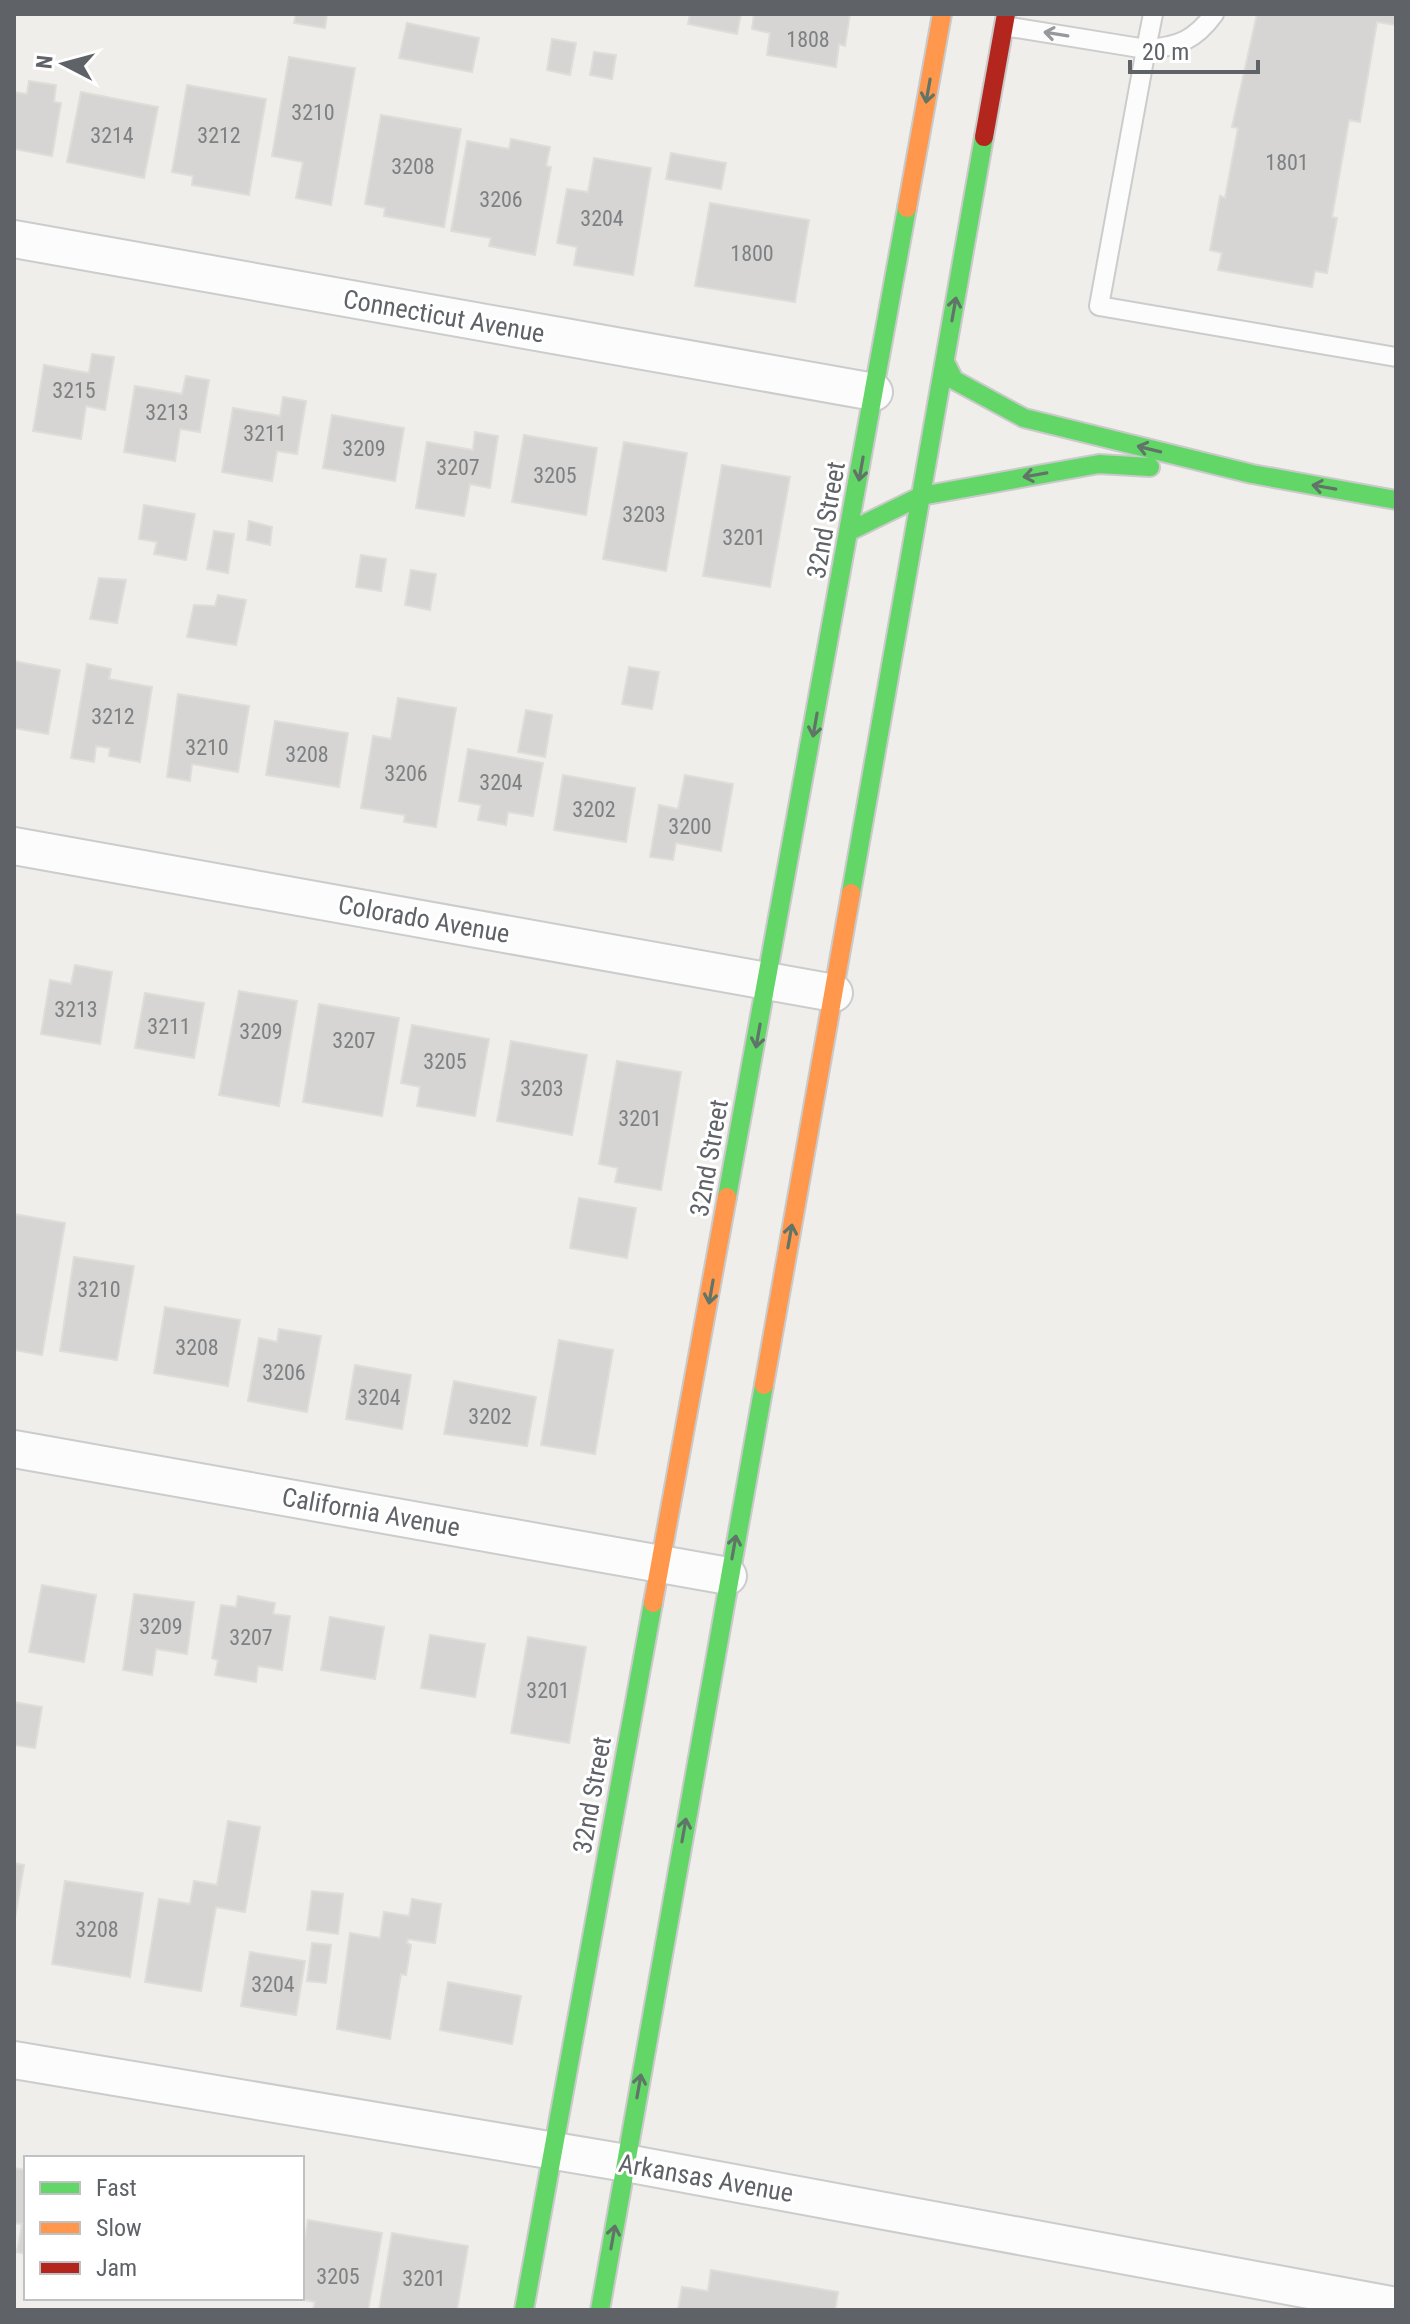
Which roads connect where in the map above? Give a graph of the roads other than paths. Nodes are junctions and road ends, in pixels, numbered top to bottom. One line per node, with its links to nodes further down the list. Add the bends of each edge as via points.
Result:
1 (942, 14): 9 (main road, 32nd Street, one-way to 9)
2 (1153, 14): 5 (lane)
3 (1214, 14): 5 (lane, via 1200,33 1176,47)
4 (1005, 20): 5 (lane, one-way to 4); 8 (main road, one-way to 4)
5 (1146, 49): 7 (lane, via 1099,306)
6 (14, 239): 9 (street, Connecticut Avenue)
7 (1396, 357)
8 (945, 362): 10 (main road, one-way to 8, via 1024,418 954,380); 11 (main road)
9 (874, 392): 13 (main road, 32nd Street, one-way to 13)
10 (1252, 474): 11 (main road, one-way to 11, via 1099,464); 12 (main road, one-way to 10)
11 (921, 496): 13 (main road); 16 (main road)
12 (1396, 500)
13 (850, 531): 15 (main road, 32nd Street, one-way to 15)
14 (14, 846): 15 (street, Colorado Avenue)
15 (768, 981): 16 (street, Colorado Avenue); 18 (main road, 32nd Street, one-way to 18)
16 (834, 993): 19 (main road, one-way to 16)
17 (14, 1449): 18 (street, California Avenue)
18 (661, 1564): 19 (street, California Avenue); 21 (main road, 32nd Street)
19 (728, 1576): 22 (main road, one-way to 19)
20 (14, 2060): 21 (street, Arkansas Avenue)
21 (553, 2152): 22 (street, Arkansas Avenue); 24 (main road, 32nd Street)
22 (626, 2163): 23 (street, Arkansas Avenue); 25 (main road, one-way to 22)
23 (1396, 2306)
24 (524, 2310)
25 (600, 2310)

